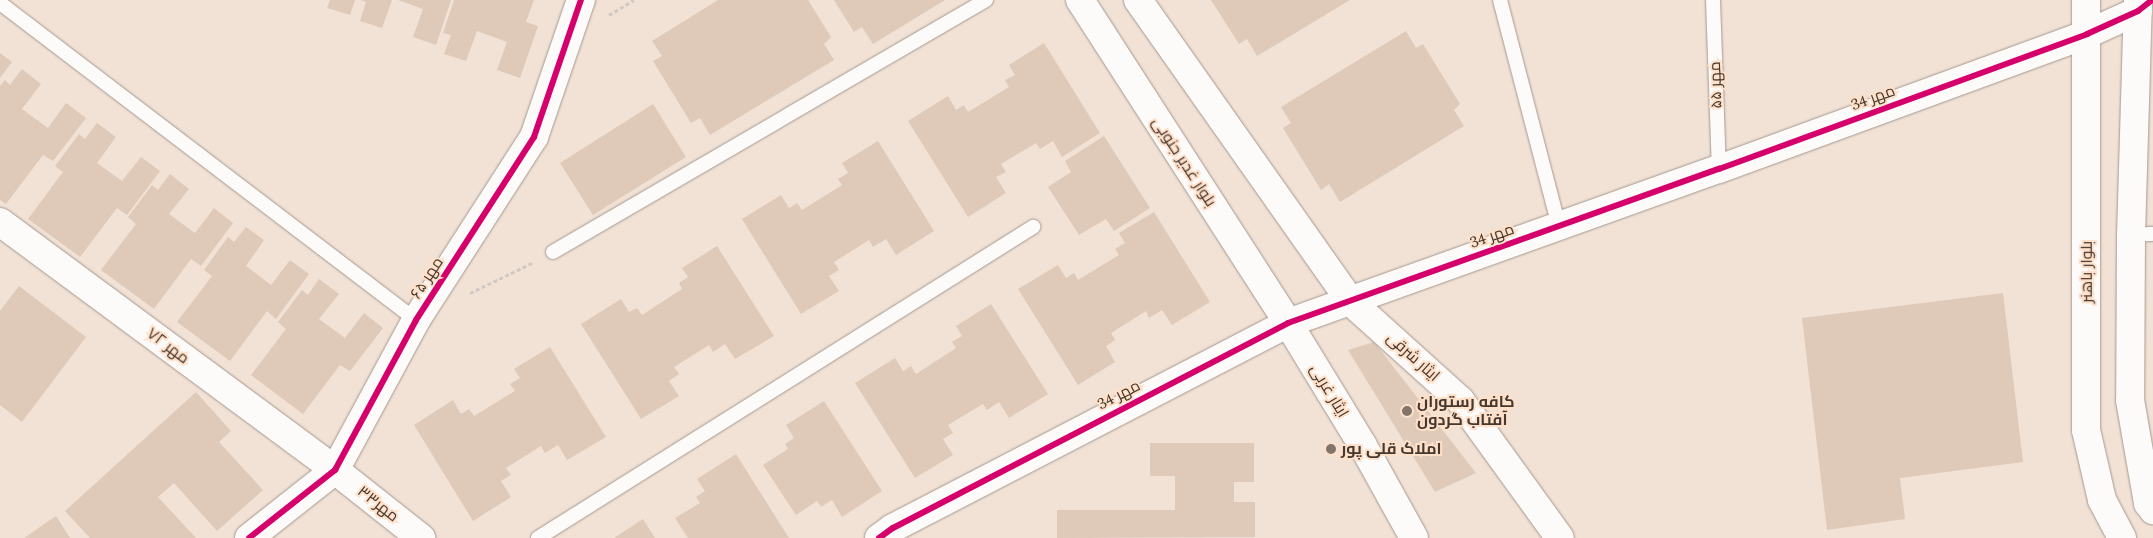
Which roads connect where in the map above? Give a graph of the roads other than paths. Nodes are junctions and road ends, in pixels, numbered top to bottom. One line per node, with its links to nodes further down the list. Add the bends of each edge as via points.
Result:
1 (581, 0): 18 (street, مهر ۶۵, via 534,137)
2 (986, 0): 16 (lane)
3 (1080, 0): 19 (street, بلوار غدیر جنوبی)
4 (1138, 0): 17 (street)
5 (1500, 0): 13 (lane)
6 (1713, 0): 11 (lane, مهر ۵۵)
7 (2086, 0): 10 (street, بلوار باهنر)
8 (0, 3): 18 (lane)
9 (2146, 7): 10 (street, مهر 34); 15 (street)
10 (2087, 34): 11 (street, مهر 34); 29 (street, بلوار باهنر, via 2086,430 2102,500)
11 (1719, 170): 13 (street, مهر 34)
12 (0, 222): 21 (street, مهر ۷۲)
13 (1559, 226): 17 (street, مهر 34)
14 (1033, 227): 25 (lane)
15 (2142, 234): 20 (street, via 2130,400)
16 (553, 252)
17 (1350, 301): 19 (street, مهر 34); 28 (street, ایثار شرقی, via 1460,400)
18 (416, 320): 21 (street, مهر ۶۵)
19 (1288, 323): 26 (street, مهر 34); 27 (street, ایثار غربی)
20 (2144, 434): 22 (street, via 2148,503)
21 (335, 470): 23 (street, مهر ۶۵); 24 (street, مهر۳۳)
22 (2153, 510)
23 (249, 538)
24 (421, 538)
25 (538, 538)
26 (878, 538)
27 (1414, 538)
28 (1560, 538)
29 (2122, 538)

